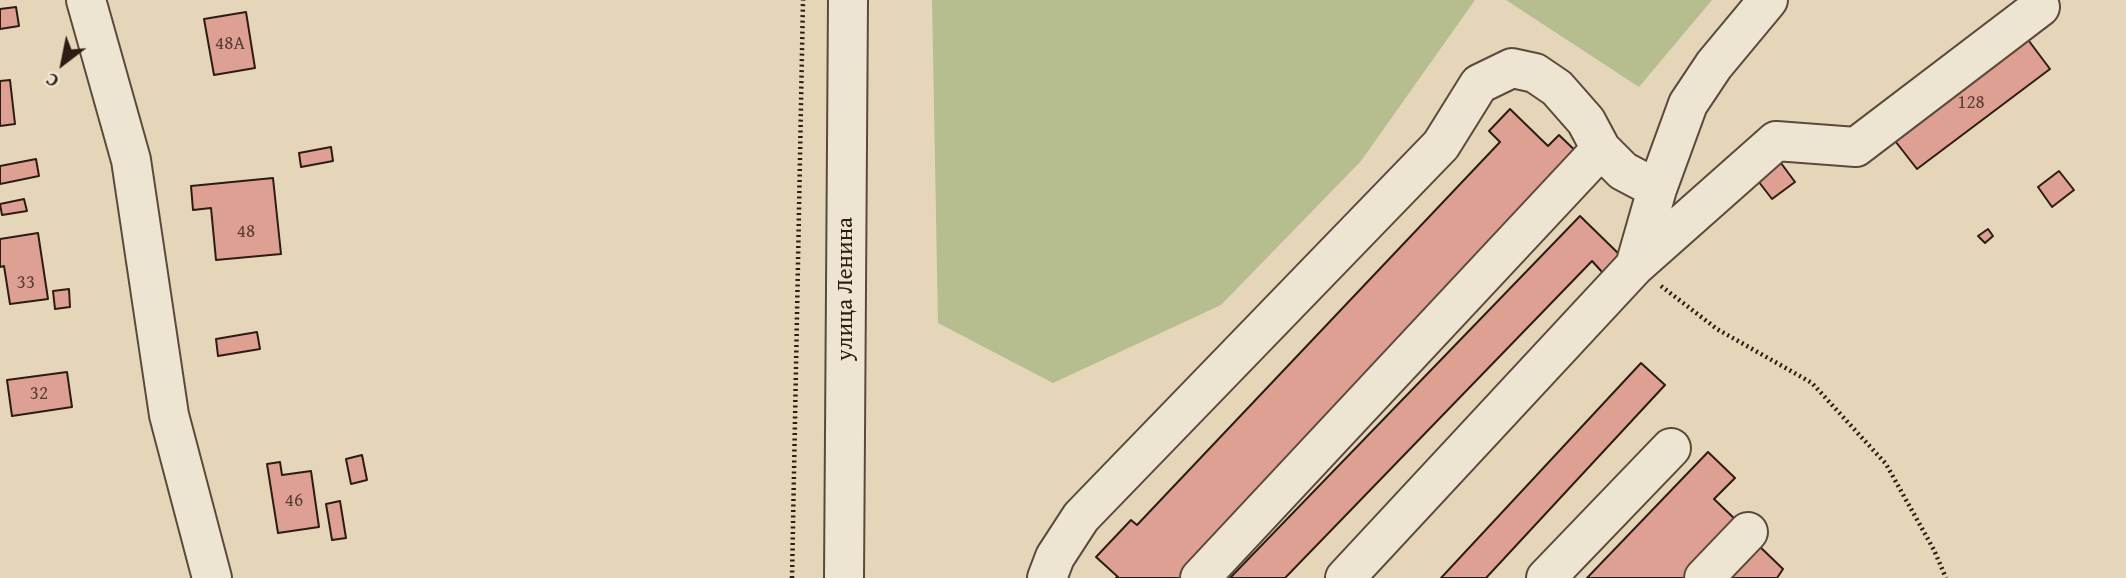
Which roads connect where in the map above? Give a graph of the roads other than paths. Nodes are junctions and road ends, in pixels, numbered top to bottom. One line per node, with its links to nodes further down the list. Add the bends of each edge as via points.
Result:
1 (86, 0): 10 (street, via 131,160 170,415)
2 (848, 0): 11 (street, улица Ленина)
3 (1768, 0): 6 (street, via 1688,104)
4 (2040, 7): 7 (street, via 1856,147 1776,141)
5 (1601, 149): 6 (street, via 1623,171); 12 (street, via 1587,121 1557,88 1535,73 1512,68 1479,84 1441,145 1081,517); 13 (street)
6 (1657, 190): 7 (street)
7 (1635, 266): 14 (street)
8 (1671, 448): 15 (street)
9 (1748, 532): 16 (street)
10 (212, 578)
11 (844, 578)
12 (1047, 578)
13 (1200, 578)
14 (1345, 578)
15 (1546, 578)
16 (1703, 578)

